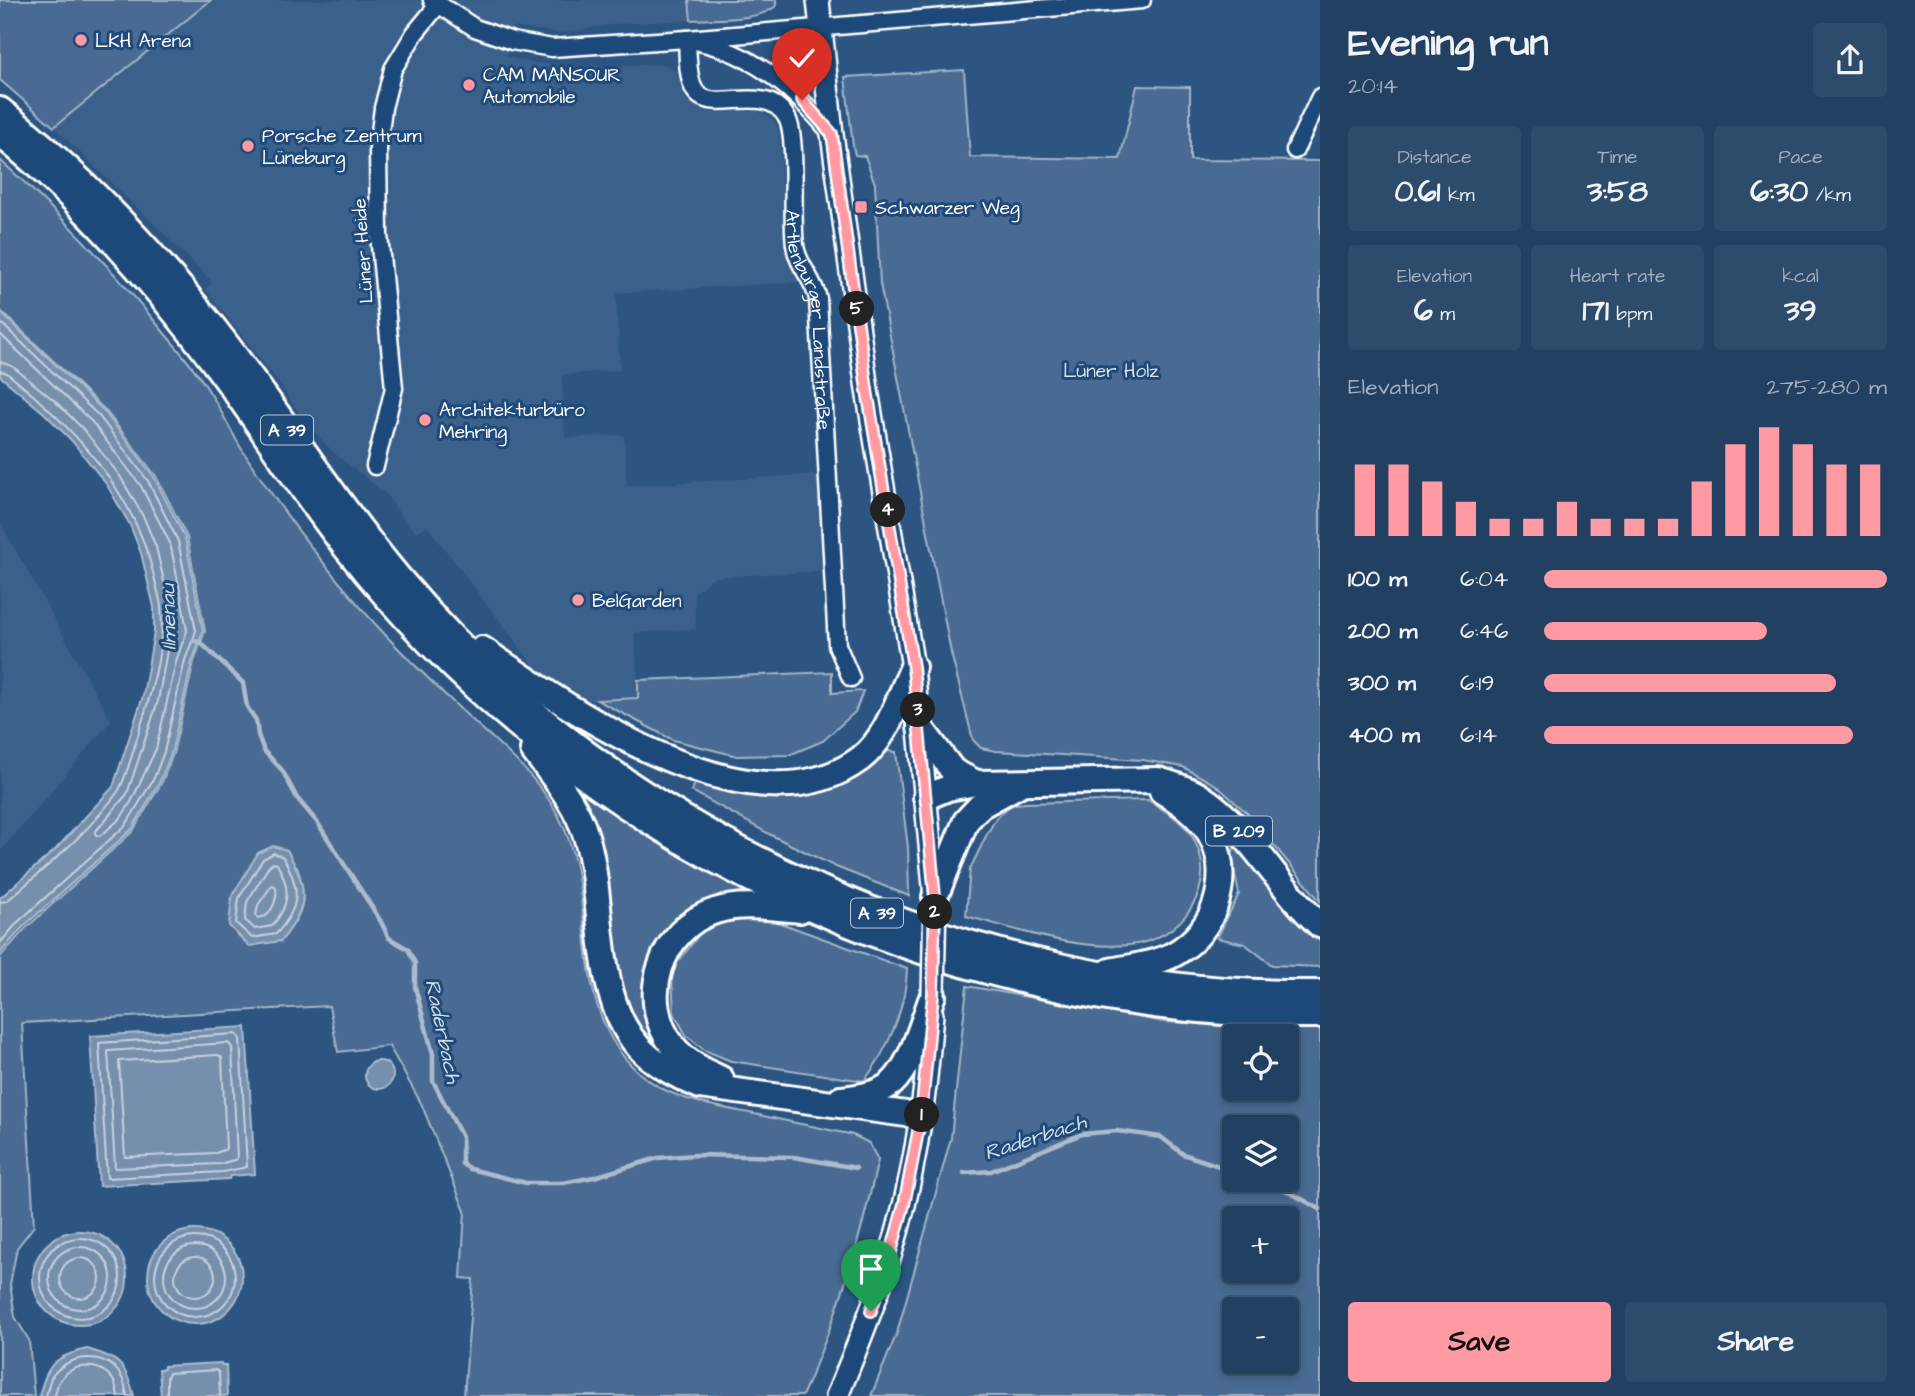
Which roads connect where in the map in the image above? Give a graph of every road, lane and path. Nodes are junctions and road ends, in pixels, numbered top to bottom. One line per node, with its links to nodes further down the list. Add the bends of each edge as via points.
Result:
1 (818, 0): 4 (main road)
2 (1142, 0): 4 (street)
3 (435, 2): 5 (street, via 475,28 552,48); 11 (street, Lüner Heide, via 394,69 382,121 379,235 394,388)
4 (820, 28): 5 (street); 9 (main road)
5 (687, 39): 9 (street, via 728,50 758,66 802,100); 14 (street, Artlenburger Landstraße, via 696,92 716,101 763,99 782,111 789,124 796,251 818,299 837,645)
6 (1320, 97): 10 (street)
7 (0, 110): 12 (highway, A 39, via 102,200 174,280 240,363 334,496)
8 (0, 134): 15 (highway, A 39, via 130,259 223,374 349,552 413,626)
9 (832, 134): 13 (main road, via 867,390)
10 (1295, 150)
11 (375, 466)
12 (430, 613): 13 (highway, via 598,725 711,774 754,783 814,781 862,758 882,734); 24 (highway, A 39, via 498,681 621,778 759,860 900,921 972,945)
13 (913, 667): 16 (main road)
14 (851, 678)
15 (508, 718): 22 (highway, A 39, via 663,831); 28 (highway, via 561,786 585,834 595,871 613,1001 627,1032 647,1056 674,1075 700,1086)
16 (920, 727): 18 (highway, via 953,772); 20 (main road)
17 (1132, 780): 19 (highway, B 209); 23 (highway, B 209, via 1177,786 1215,807); 24 (highway, via 1182,803 1206,827 1218,851 1221,880 1216,907 1203,931 1182,950 1159,961)
18 (976, 783): 19 (highway, B 209); 20 (highway)
19 (1021, 783): 21 (highway, via 980,806 966,821)
20 (926, 797): 21 (main road)
21 (935, 897): 26 (main road, bridge)
22 (817, 912): 27 (highway, A 39, via 968,967 1089,995 1235,1013); 28 (highway, A 39, via 743,905 714,911 693,921 661,961 655,985 665,1035 691,1064)
23 (1320, 925)
24 (1094, 974): 25 (highway, A 39, via 1212,989)
25 (1320, 993)
26 (933, 995): 29 (highway, via 908,1061 892,1083 868,1095); 30 (main road)
27 (1320, 1015)
28 (747, 1092): 29 (highway)
29 (823, 1102): 30 (highway)
30 (921, 1116): 31 (main road, via 890,1256)
31 (837, 1396)

